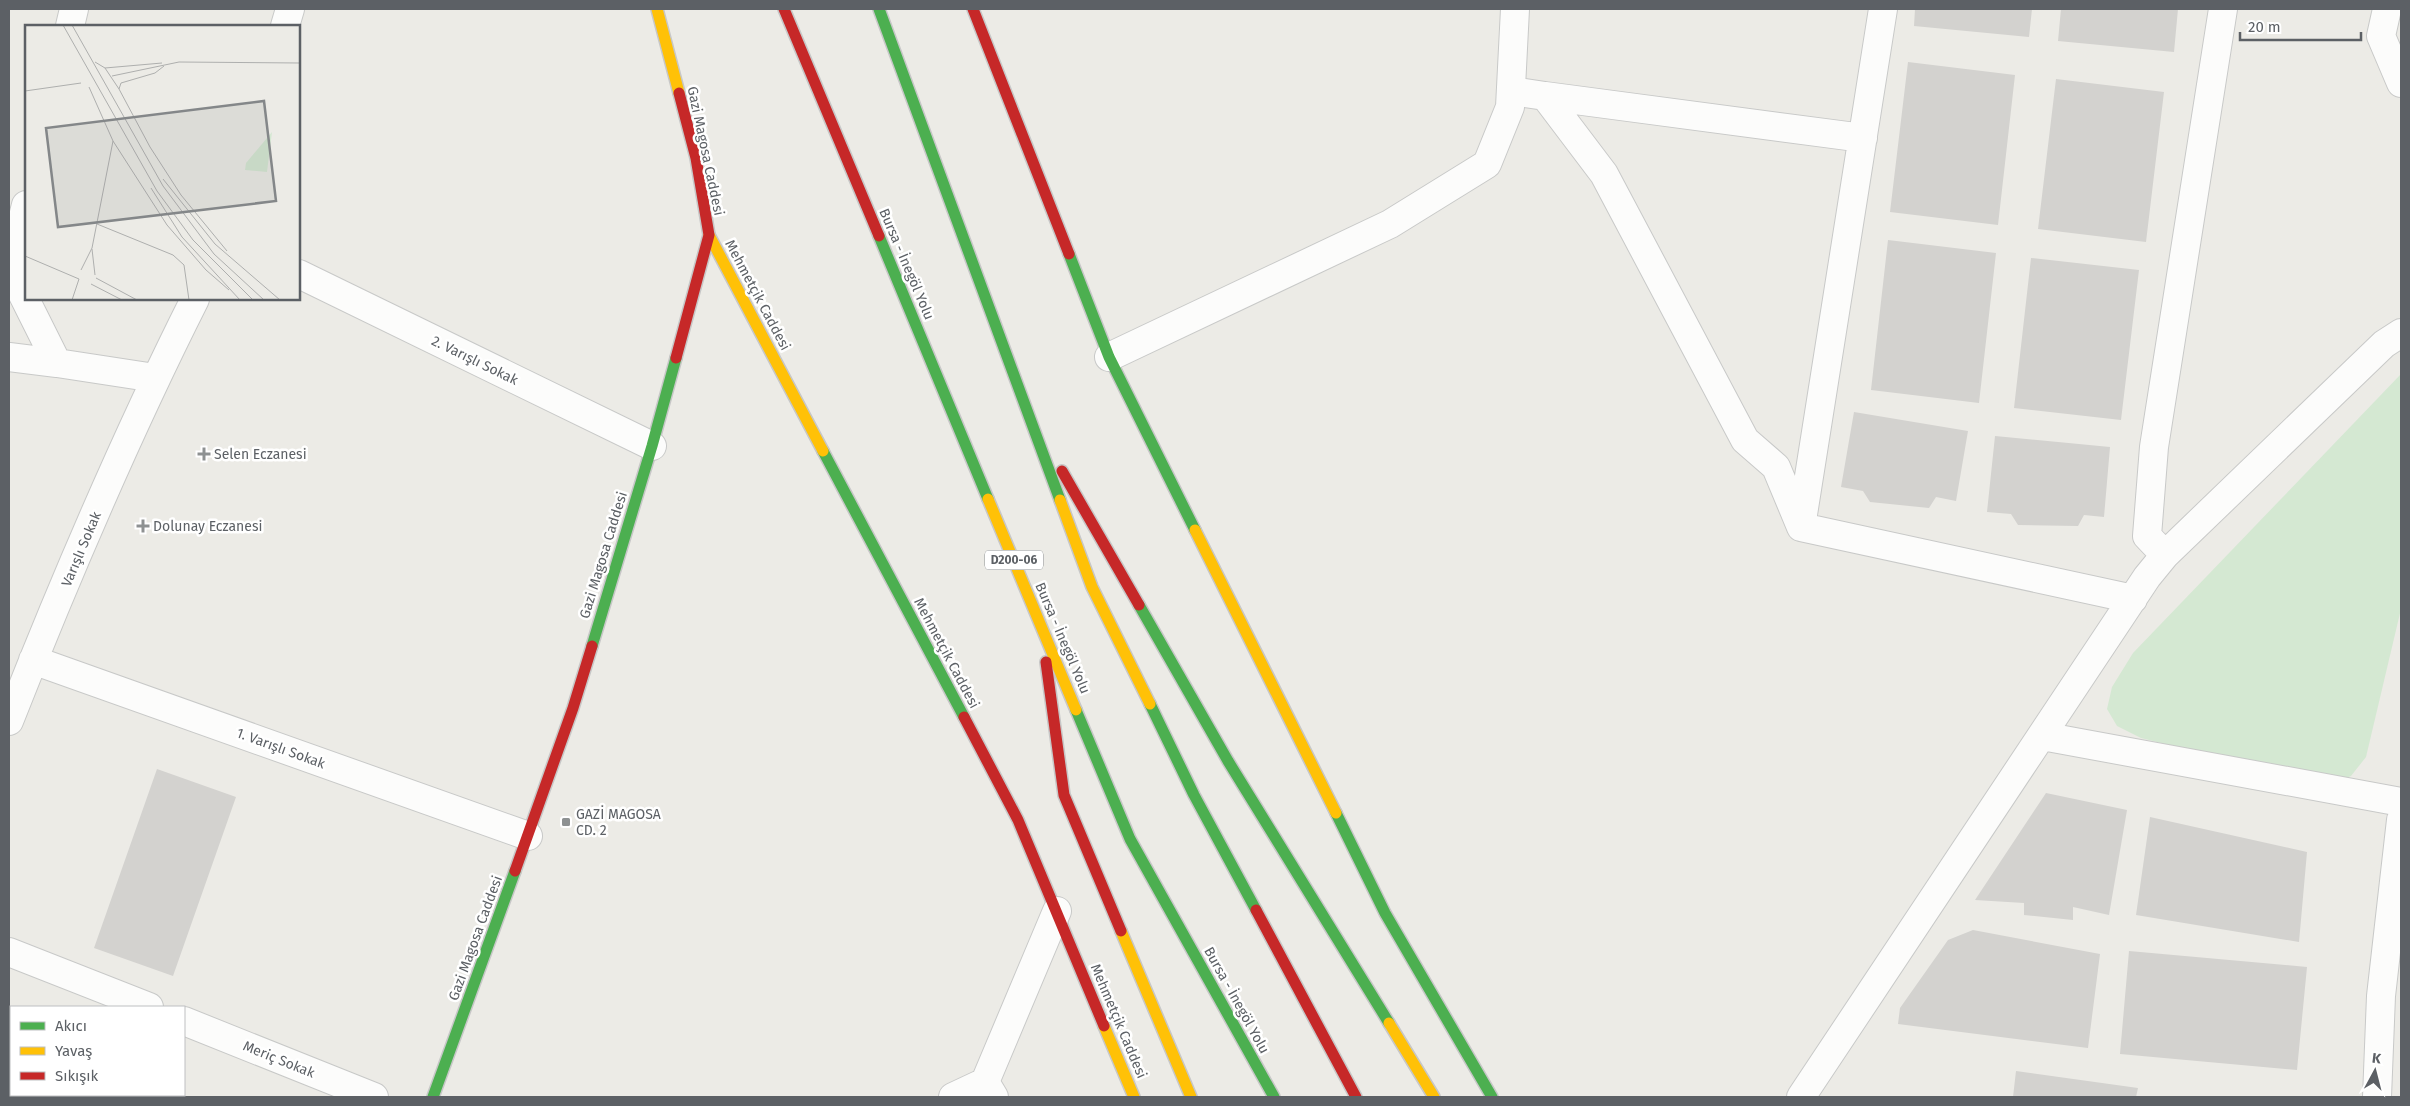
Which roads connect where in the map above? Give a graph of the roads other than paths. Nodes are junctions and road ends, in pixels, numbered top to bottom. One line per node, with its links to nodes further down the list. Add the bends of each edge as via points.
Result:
1 (74, 9): 11 (street)
2 (290, 9): 12 (street)
3 (657, 9): 18 (main road, Gazi Magosa Caddesi, via 696,158)
4 (784, 9): 33 (main road, Bursa - İnegöl Yolu / D200-06)
5 (878, 9): 28 (main road)
6 (973, 9): 25 (main road)
7 (1515, 9): 14 (street)
8 (1883, 9): 16 (street)
9 (2223, 9): 31 (street, via 2154,447 2147,536)
10 (2387, 9): 13 (street, via 2381,36)
11 (70, 25)
12 (285, 25)
13 (2401, 83)
14 (1512, 91): 15 (street); 25 (street, via 1510,107 1487,164 1390,224)
15 (1545, 96): 16 (street); 30 (street, via 1604,174 1745,440 1776,467)
16 (1863, 138): 30 (street)
17 (25, 209): 20 (street, via 10,269)
18 (709, 235): 29 (main road, Gazi Magosa Caddesi); 40 (main road, Mehmetçik Caddesi, via 1018,820)
19 (300, 274): 29 (street, 2. Varışlı Sokak)
20 (25, 299)
21 (26, 300): 26 (street)
22 (195, 300): 27 (street, Varışlı Sokak)
23 (2401, 333): 31 (street, via 2384,344)
24 (9, 357): 26 (street)
25 (1109, 357): 53 (main road, via 1385,913)
26 (57, 363): 27 (street)
27 (156, 378): 34 (street, Varışlı Sokak)
28 (1020, 397): 51 (main road, via 1092,587 1194,795); 52 (main road, via 1228,761)
29 (652, 446): 39 (main road, Gazi Magosa Caddesi, via 572,708)
30 (1801, 527): 32 (street)
31 (2165, 555): 32 (street)
32 (2133, 599): 36 (street)
33 (1040, 624): 49 (main road, via 1064,795); 50 (main road, Bursa - İnegöl Yolu / D200-06, via 1130,839)
34 (33, 660): 35 (street, Varışlı Sokak); 39 (street, 1. Varışlı Sokak)
35 (9, 721)
36 (2042, 736): 37 (street); 54 (street)
37 (2401, 802)
38 (2401, 820): 55 (street, via 2381,996)
39 (528, 836): 46 (main road, Gazi Magosa Caddesi)
40 (1057, 911): 44 (street); 48 (main road, Mehmetçik Caddesi)
41 (9, 952): 42 (street)
42 (146, 1006)
43 (185, 1021): 45 (street, Meriç Sokak)
44 (989, 1090): 47 (street)
45 (374, 1097)
46 (432, 1097)
47 (953, 1097)
48 (1134, 1097)
49 (1191, 1097)
50 (1274, 1097)
51 (1356, 1097)
52 (1434, 1097)
53 (1492, 1097)
54 (1801, 1097)
55 (2377, 1097)

